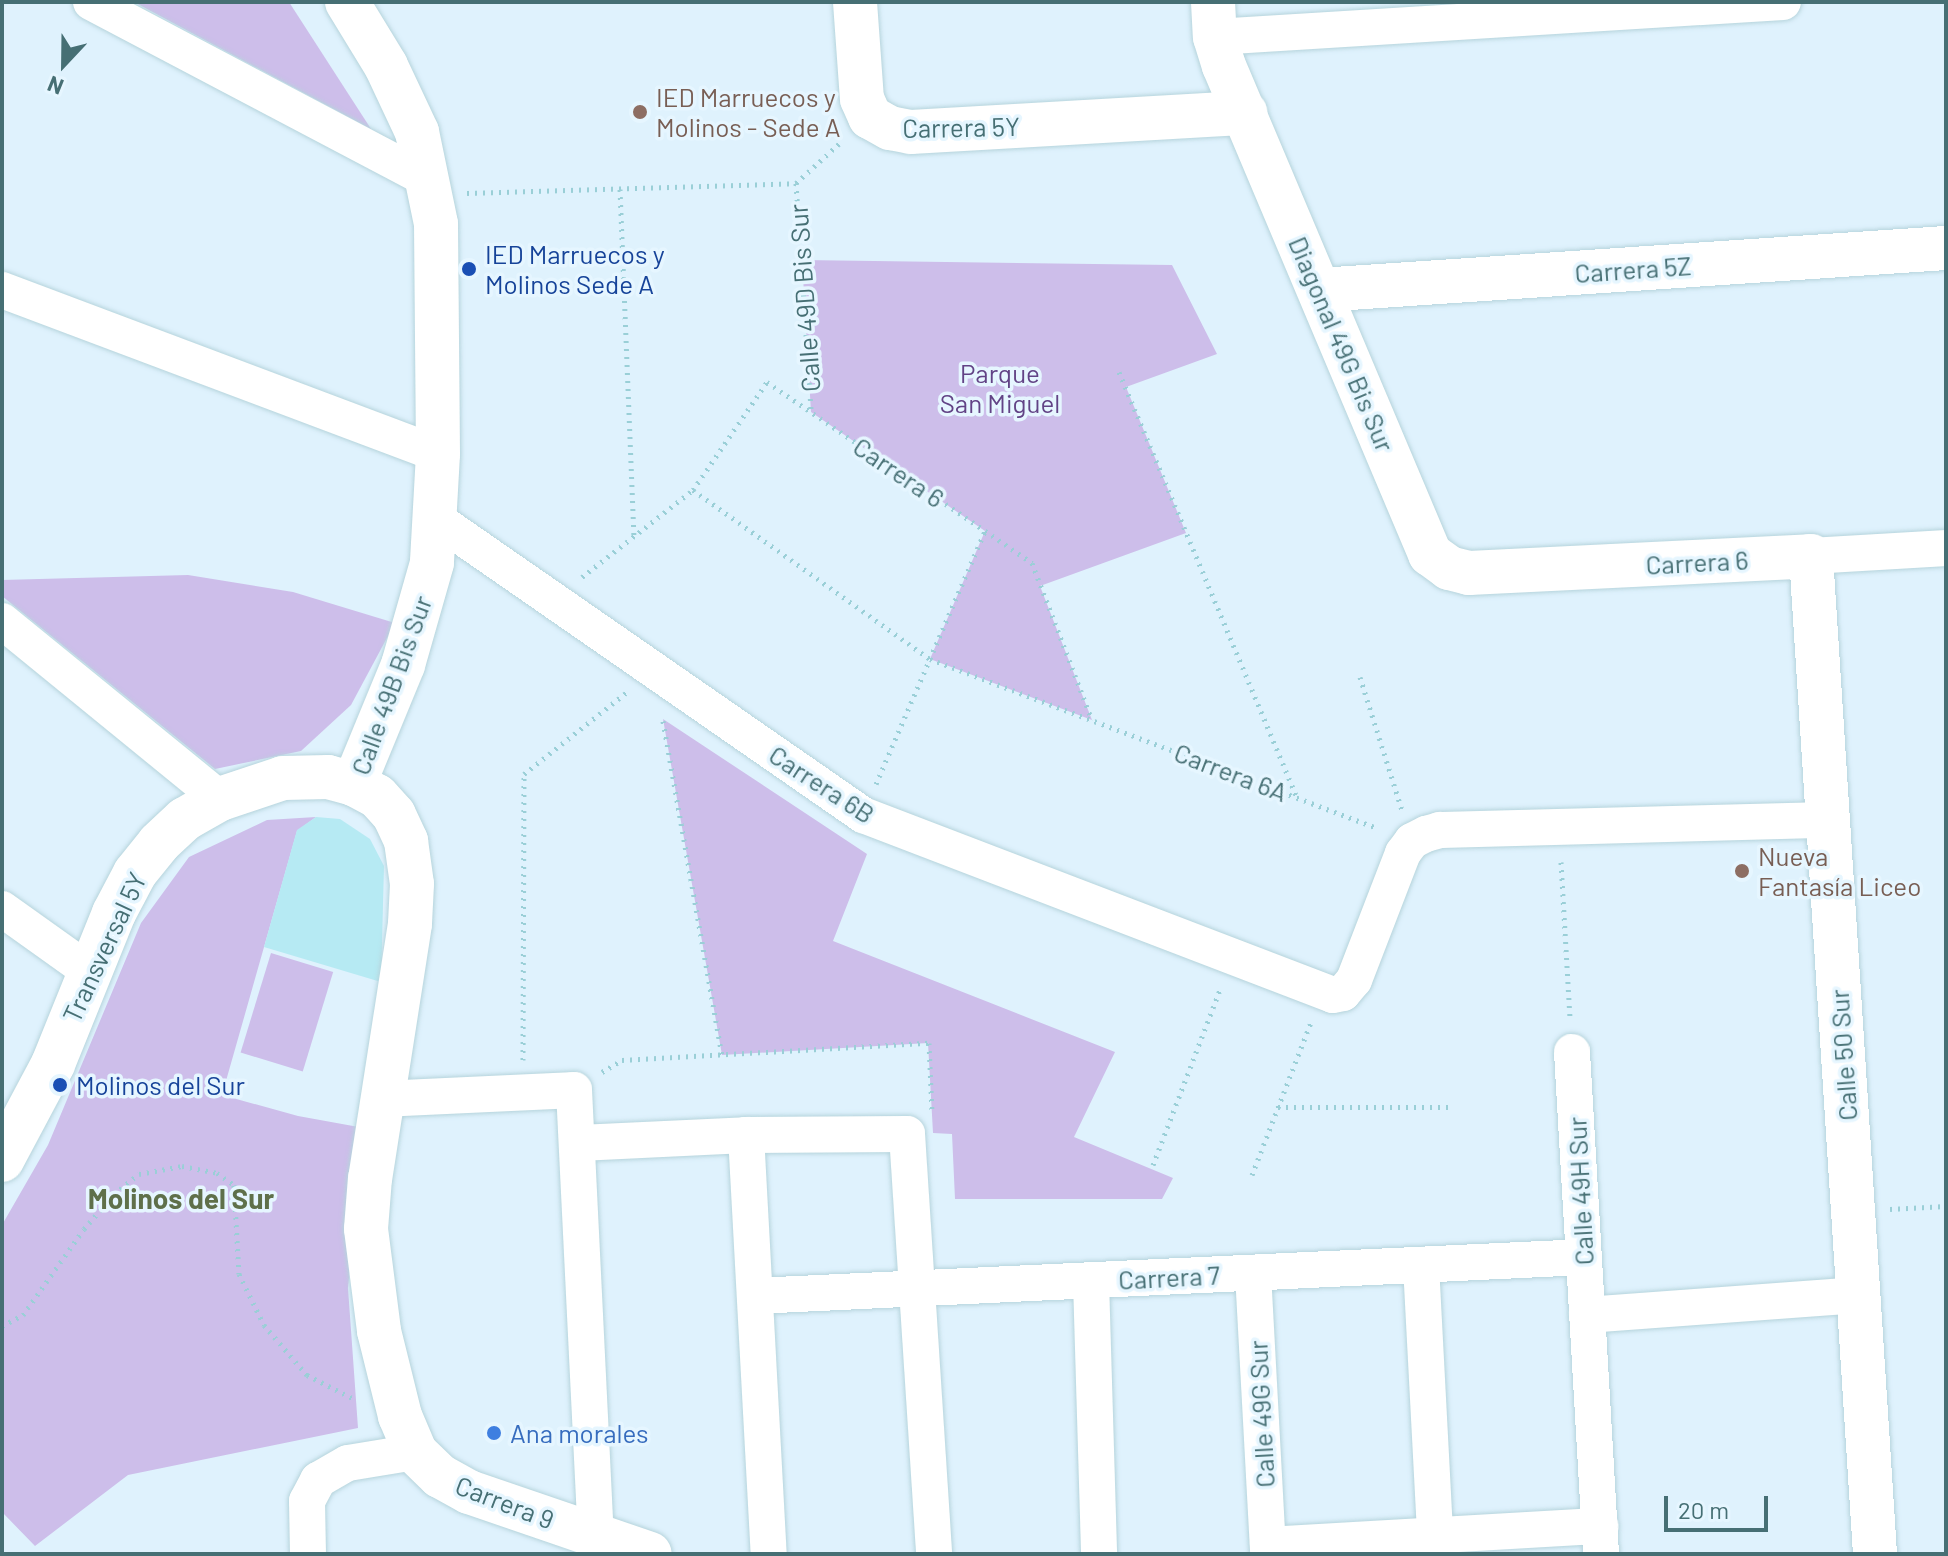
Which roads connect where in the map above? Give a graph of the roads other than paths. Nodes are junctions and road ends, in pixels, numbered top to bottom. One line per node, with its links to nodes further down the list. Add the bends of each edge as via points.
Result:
1 (91, 2): 8 (street)
2 (347, 2): 8 (street, Calle 49B Bis Sur)
3 (855, 2): 7 (street, Carrera 5Y, via 862,99 870,117 890,128 911,132)
4 (1765, 2): 5 (street); 6 (street)
5 (1783, 2)
6 (1214, 19): 7 (street)
7 (1245, 113): 11 (street, Diagonal 49G Bis Sur)
8 (448, 187): 12 (street, Calle 49B Bis Sur, via 436,224)
9 (1946, 248): 11 (street, Carrera 5Z)
10 (2, 290): 12 (street)
11 (1320, 290): 16 (street, Diagonal 49G Bis Sur, via 1430,554)
12 (438, 454): 13 (street, Calle 49B Bis Sur)
13 (436, 519): 18 (street, Calle 49B Bis Sur, via 420,612); 20 (street, Carrera 6B, via 863,815 1333,992 1354,980 1403,853 1412,841 1440,830)
14 (1946, 548): 15 (street, Carrera 6)
15 (1811, 556): 16 (street, Carrera 6, via 1469,573); 20 (street, Calle 50 Sur)
16 (1449, 568)
17 (2, 621): 19 (street)
18 (354, 784): 19 (street, Transversal 5Y, via 328,777 283,778); 24 (street, Calle 49B Bis Sur, via 377,796 394,815 406,841 412,884)
19 (220, 799): 22 (street, Transversal 5Y, via 185,819 135,873)
20 (1828, 820): 33 (street, Calle 50 Sur)
21 (2, 909): 22 (street)
22 (89, 971): 27 (street, Transversal 5Y, via 53,1064)
23 (1572, 1052): 28 (street, Calle 49H Sur)
24 (383, 1099): 26 (street, via 574,1090); 36 (street, Calle 49B Bis Sur, via 366,1229 379,1331)
25 (746, 1135): 26 (street); 32 (street, via 907,1134); 34 (street)
26 (579, 1143): 38 (street)
27 (2, 1160)
28 (1584, 1257): 29 (street, Carrera 7); 35 (street, Calle 49H Sur)
29 (1421, 1265): 30 (street, Carrera 7); 37 (street)
30 (1253, 1273): 31 (street, Carrera 7); 40 (street, Calle 49G Sur)
31 (1091, 1281): 32 (street, Carrera 7); 45 (street)
32 (917, 1289): 34 (street, Carrera 7); 44 (street)
33 (1858, 1295): 35 (street); 46 (street, Calle 50 Sur)
34 (755, 1296): 43 (street)
35 (1587, 1315): 39 (street, Calle 49H Sur)
36 (407, 1434): 38 (street, Carrera 9, via 440,1476 469,1492); 41 (street, via 318,1480 307,1501)
37 (1435, 1535): 39 (street); 40 (street)
38 (596, 1536): 42 (street, Carrera 9)
39 (1601, 1540)
40 (1268, 1550)
41 (308, 1554)
42 (650, 1554)
43 (769, 1554)
44 (934, 1554)
45 (1099, 1554)
46 (1875, 1554)

